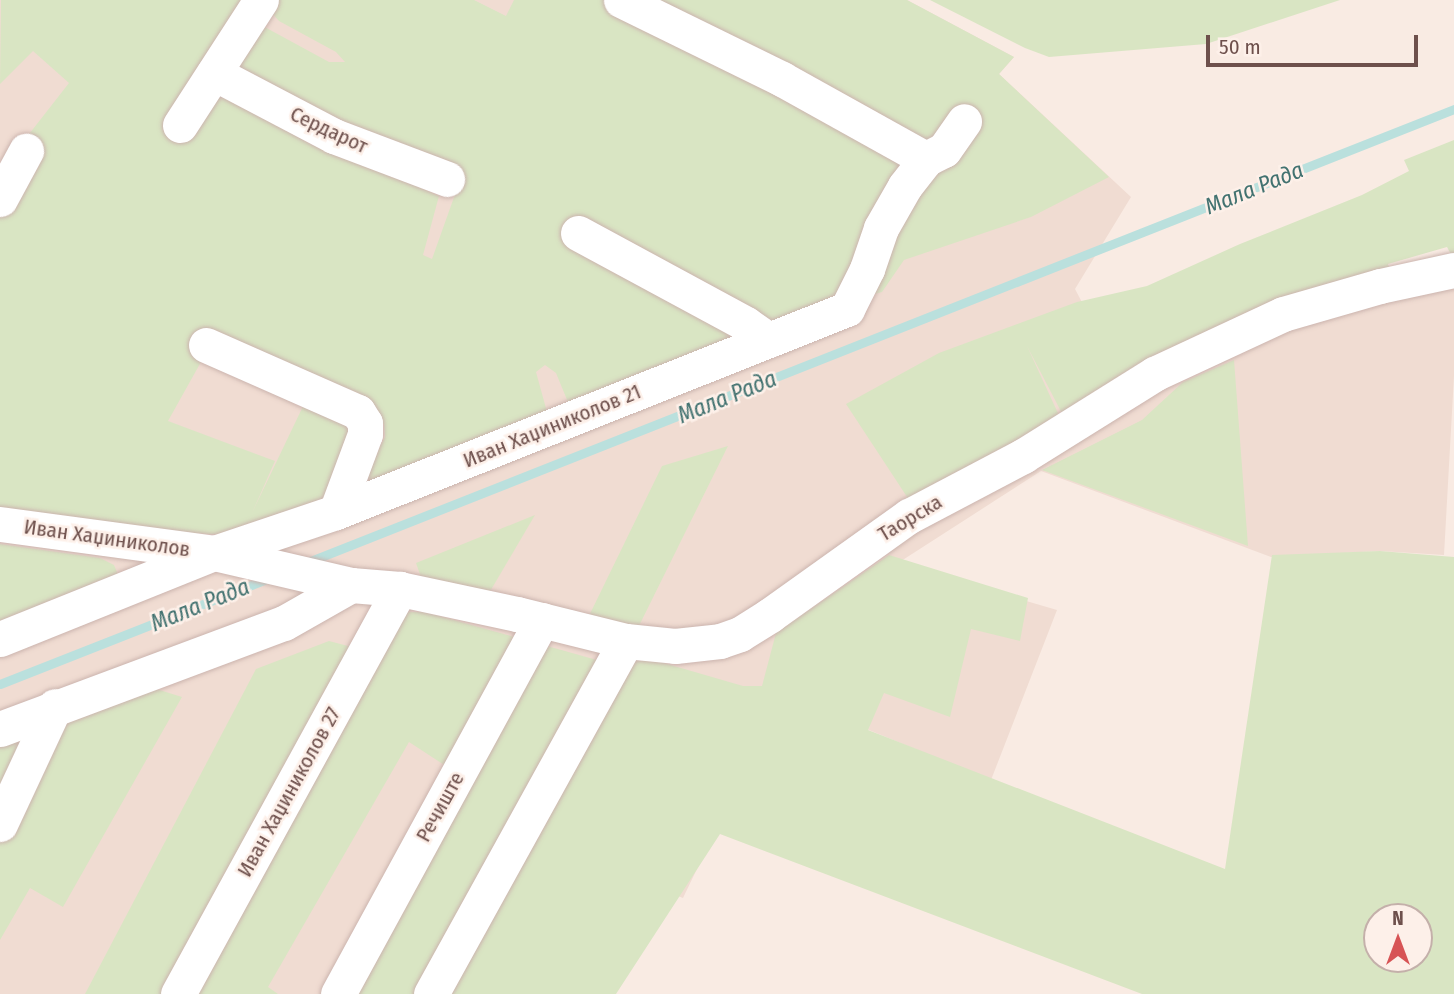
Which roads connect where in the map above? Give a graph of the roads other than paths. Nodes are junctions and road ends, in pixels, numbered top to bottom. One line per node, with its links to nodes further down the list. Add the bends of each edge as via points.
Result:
1 (261, 0): 3 (street)
2 (621, 0): 7 (street, via 782,79)
3 (214, 72): 5 (street); 8 (street, Сердарот, via 334,136)
4 (964, 121): 7 (street, Иван Хаџиниколов 21, via 944,150)
5 (180, 125)
6 (26, 151): 9 (street)
7 (926, 159): 12 (street, Иван Хаџиниколов 21, via 881,228 847,309)
8 (447, 179)
9 (0, 199)
10 (578, 233): 12 (street)
11 (1454, 270): 21 (street, Таорска, via 1380,285 1283,314 1154,374 1023,456 909,516 740,634 675,646)
12 (769, 340): 14 (street, Иван Хаџиниколов 21)
13 (206, 345): 14 (street, via 358,412 365,434)
14 (336, 512): 16 (street, Иван Хаџиниколов 21)
15 (0, 524): 16 (street, Иван Хаџиниколов)
16 (215, 553): 17 (street, Иван Хаџиниколов); 20 (street)
17 (351, 585): 18 (street, Таорска); 22 (street, via 284,623)
18 (400, 589): 19 (street, Таорска); 26 (street, Иван Хаџиниколов 27)
19 (542, 620): 21 (street, Таорска); 27 (street, Речиште)
20 (0, 639)
21 (626, 641): 25 (street)
22 (55, 706): 23 (street); 24 (street)
23 (0, 729)
24 (0, 824)
25 (433, 989)
26 (178, 994)
27 (338, 994)

